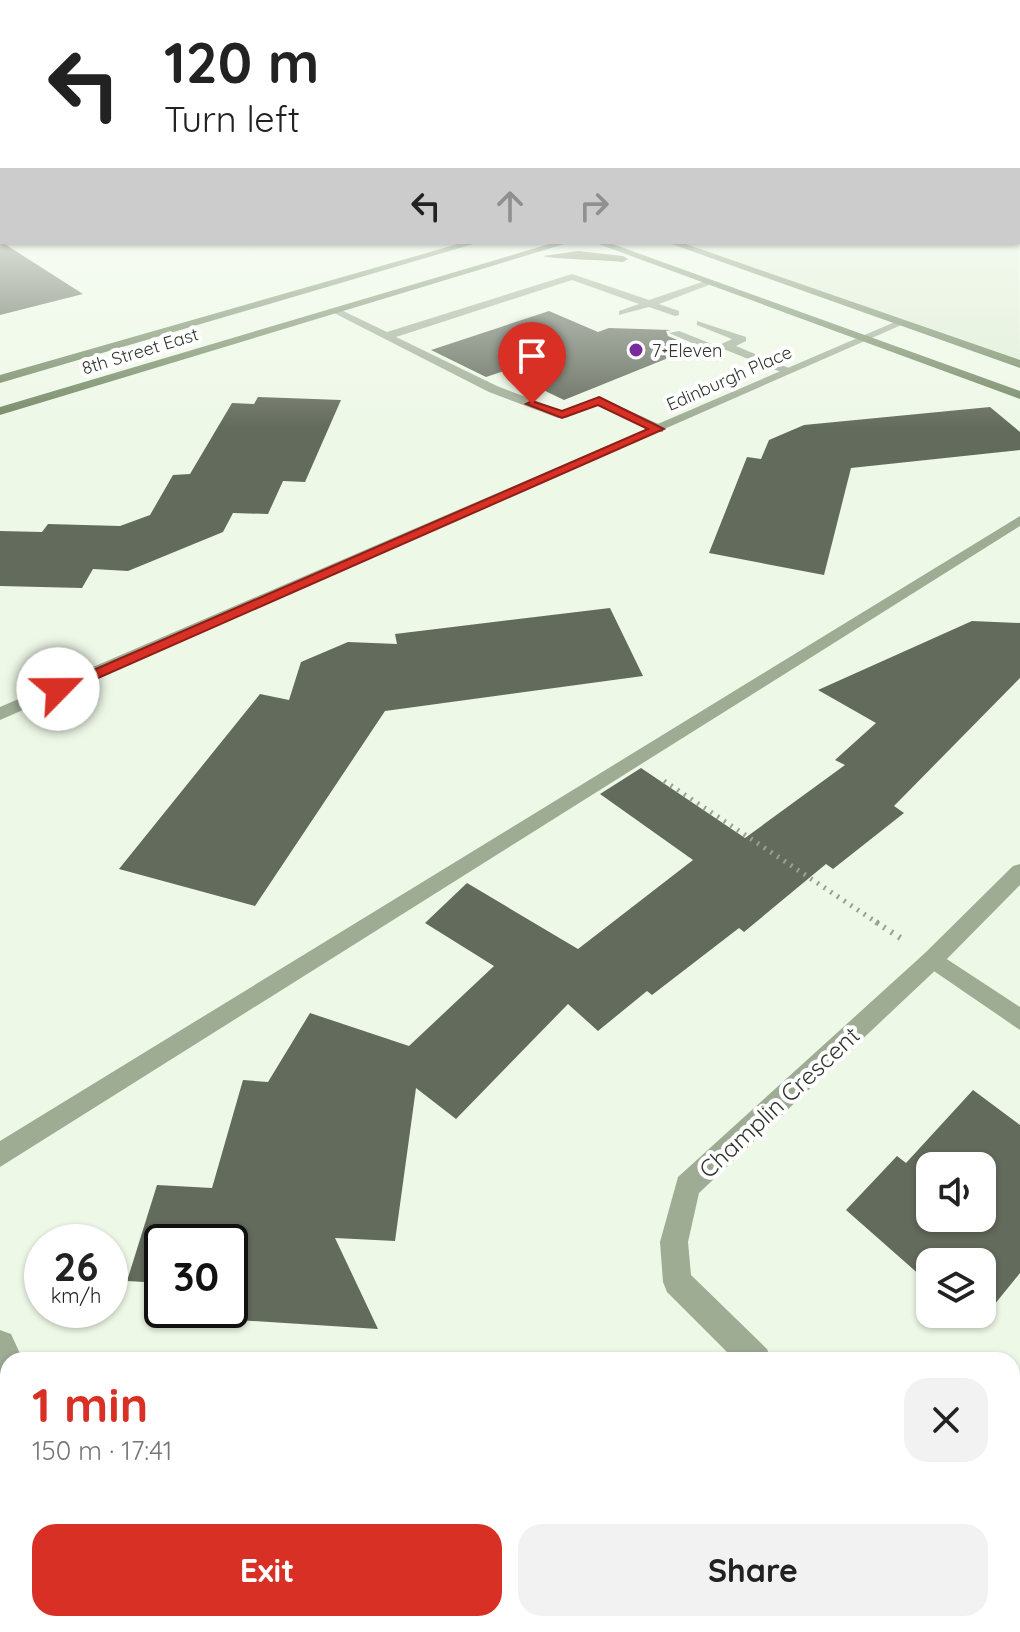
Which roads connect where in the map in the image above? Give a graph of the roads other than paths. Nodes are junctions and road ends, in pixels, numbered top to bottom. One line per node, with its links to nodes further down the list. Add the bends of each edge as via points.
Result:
1 (356, 275): 18 (main road, 8th Street East)
2 (455, 275): 7 (main road, 8th Street East)
3 (692, 275): 5 (main road)
4 (768, 275): 11 (main road)
5 (712, 282): 6 (street); 14 (main road)
6 (649, 304): 8 (street); 9 (street, via 623,313); 13 (street, via 572,277)
7 (335, 311): 13 (street); 20 (main road, 8th Street East)
8 (675, 313)
9 (636, 318)
10 (701, 323): 15 (street, via 742,339)
11 (901, 323): 14 (street, Edinburgh Place); 16 (main road)
12 (675, 333): 15 (street, via 717,350)
13 (387, 336): 21 (street, via 493,389 562,415 599,401)
14 (865, 339): 17 (street, Edinburgh Place); 19 (main road)
15 (726, 346): 17 (street)
16 (1020, 364)
17 (790, 371): 21 (street, Edinburgh Place)
18 (0, 379)
19 (1020, 395)
20 (0, 411)
21 (658, 429): 23 (street, Edinburgh Place)
22 (1019, 521): 27 (street)
23 (0, 714)
24 (1020, 872): 25 (street, Champlin Crescent)
25 (933, 959): 26 (street); 28 (street, Champlin Crescent, via 687,1186 674,1242 677,1282)
26 (1020, 1020)
27 (0, 1155)
28 (748, 1352)

